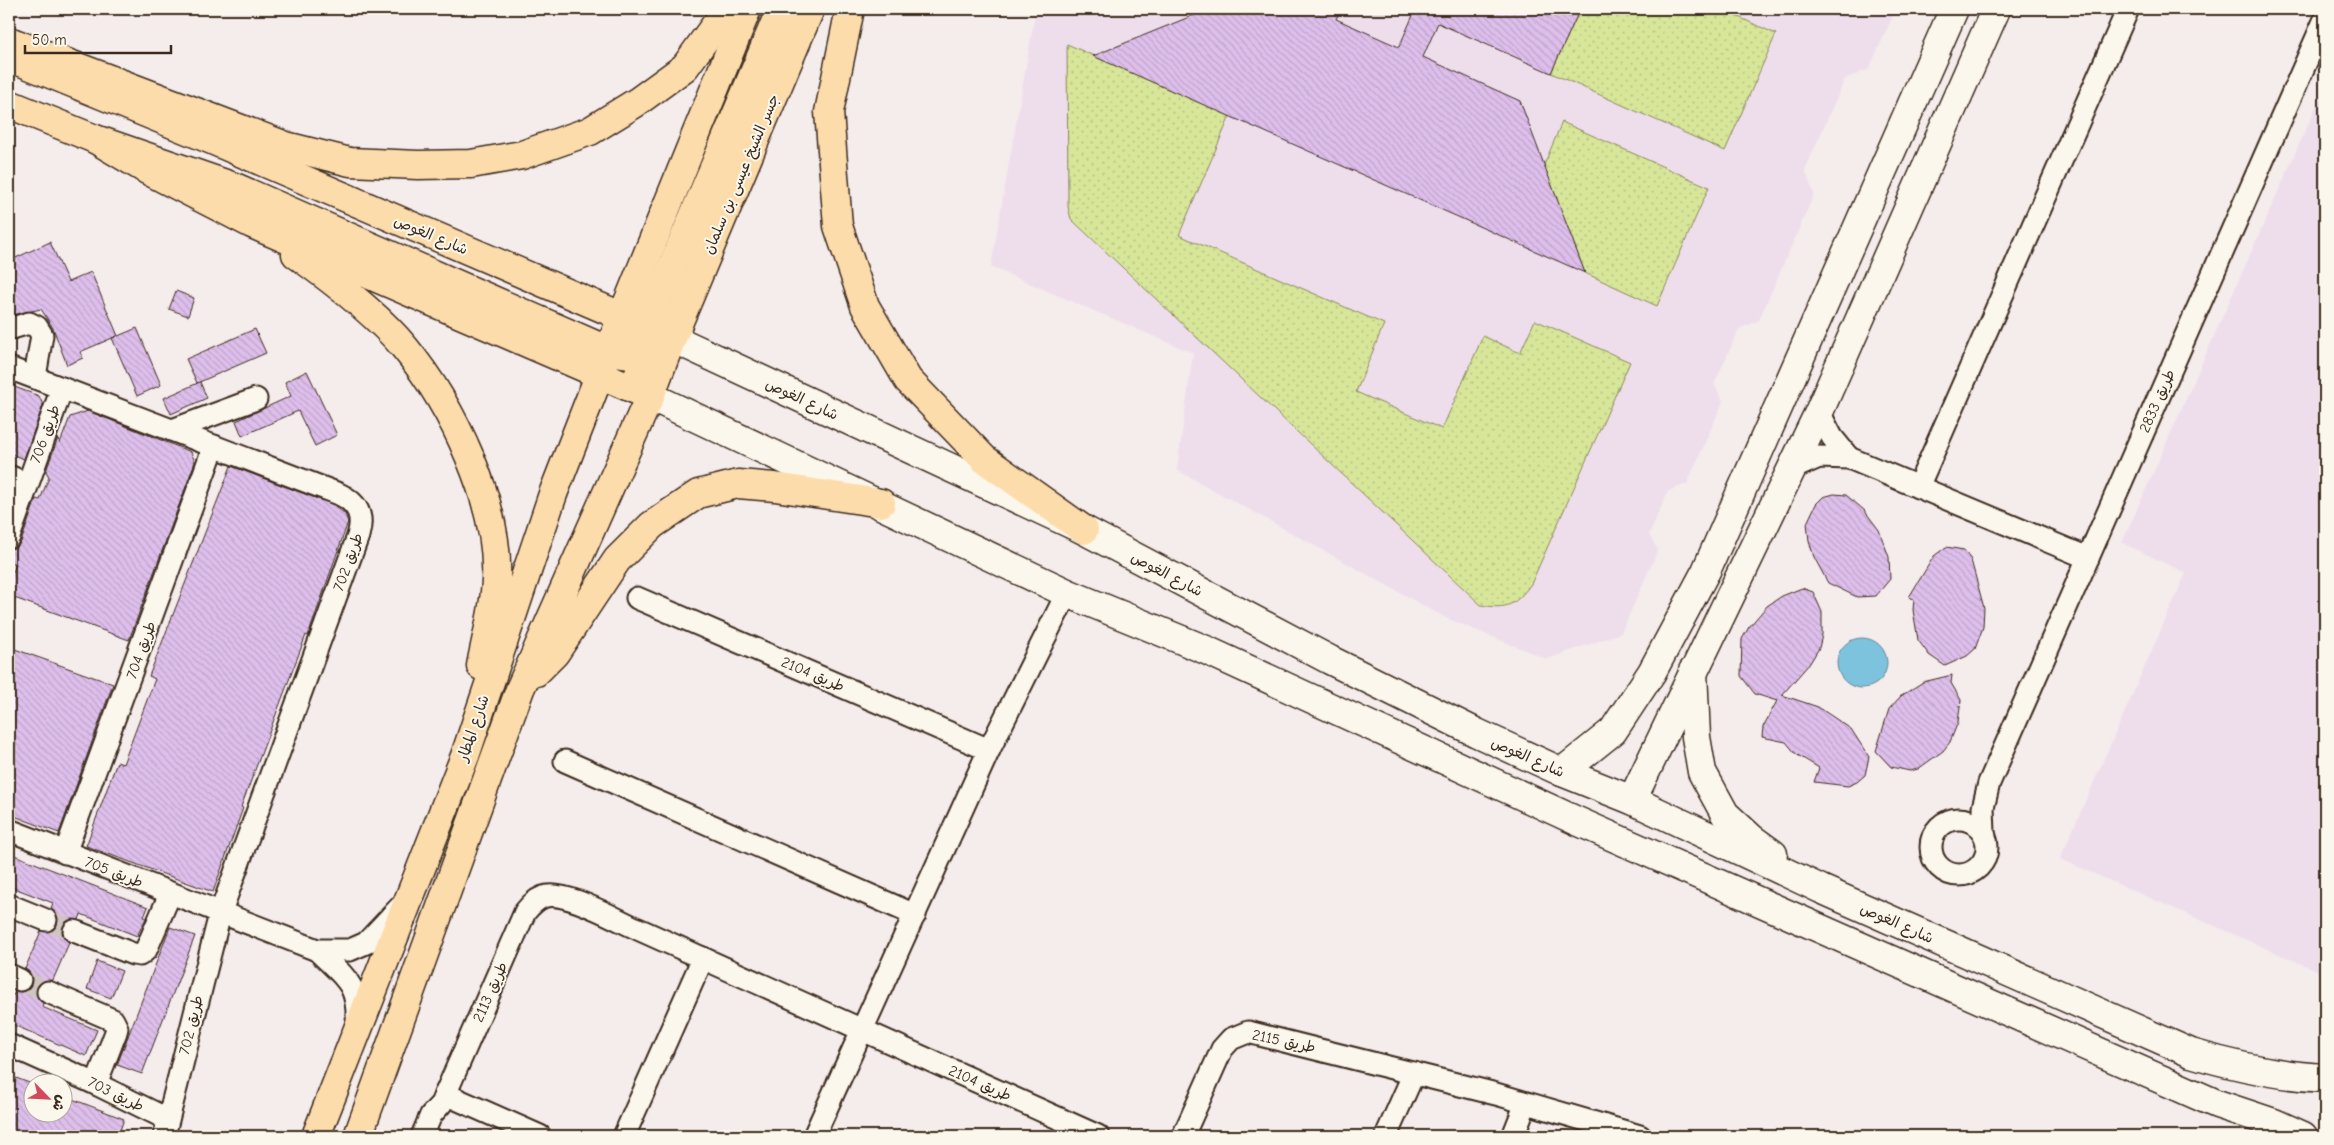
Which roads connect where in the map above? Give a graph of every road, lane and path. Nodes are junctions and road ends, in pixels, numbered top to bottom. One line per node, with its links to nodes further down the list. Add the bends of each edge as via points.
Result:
1 (727, 9): 10 (main road, via 685,67 590,131 522,155 471,164 350,162 318,155 286,146)
2 (747, 9): 15 (main road)
3 (781, 9): 15 (main road)
4 (810, 9): 17 (main road, جسر الشيخ عيسى بن سلمان)
5 (850, 9): 34 (main road, via 829,112 838,226 865,306 908,380 984,459)
6 (1954, 9): 23 (main road)
7 (1996, 9): 26 (main road)
8 (2128, 9): 32 (street)
9 (2324, 27): 36 (street, طريق 2833)
10 (9, 41)
11 (9, 56): 15 (main road, شارع الغوص)
12 (9, 104): 13 (main road)
13 (95, 139): 14 (main road); 19 (main road, via 237,188)
14 (252, 224): 19 (main road); 43 (main road, via 319,271 404,346 433,385 481,486 493,535 496,580)
15 (634, 322): 17 (main road, شارع الغوص); 18 (main road, via 640,343); 19 (main road, شارع المطار)
16 (9, 330): 21 (street, via 29,323 42,335)
17 (672, 338): 18 (main road, via 652,353); 24 (main road, شارع المطار); 34 (main road, شارع الغوص)
18 (639, 356): 19 (main road); 24 (main road)
19 (604, 363): 24 (main road); 43 (main road, شارع المطار, via 553,494)
20 (9, 368): 21 (street, طريق 702)
21 (35, 377): 22 (street, طريق 702)
22 (62, 388): 27 (street, طريق 702); 31 (street, طريق 706)
23 (1786, 393): 30 (main road, via 1793,430); 45 (main road, via 1706,571 1652,672 1613,731)
24 (650, 396): 33 (main road); 41 (main road, شارع المطار)
25 (256, 399): 27 (street)
26 (1818, 412): 29 (street); 30 (main road)
27 (172, 430): 28 (street, طريق 702)
28 (214, 446): 51 (street, طريق 704); 57 (street, طريق 702, via 351,499 359,510 362,523)
29 (1849, 458): 30 (street, via 1819,457); 32 (street)
30 (1791, 468): 40 (main road)
31 (18, 480): 35 (street, طريق 706)
32 (1918, 486): 36 (street)
33 (881, 503): 37 (main road); 41 (main road, via 775,486 738,484 698,494 652,525 617,560 554,653)
34 (1084, 530): 45 (main road, شارع الغوص, via 1380,685)
35 (9, 537)
36 (2088, 558): 46 (street, طريق 2833)
37 (1067, 593): 39 (main road); 42 (street)
38 (637, 598): 42 (street, طريق 2104)
39 (1206, 650): 47 (main road, via 1236,654 1588,806 1610,807); 72 (main road, via 1577,821)
40 (1693, 671): 47 (main road); 52 (main road, via 1696,736 1702,772 1725,814 1750,838)
41 (520, 689): 75 (main road, شارع المطار)
42 (989, 750): 58 (street)
43 (465, 756): 54 (main road, شارع المطار)
44 (565, 761): 58 (street)
45 (1562, 772): 47 (main road, شارع الغوص)
46 (1988, 783): 48 (street, طريق 2833, via 1974,803); 50 (street, طريق 2833, via 1983,808)
47 (1632, 800): 52 (main road, شارع الغوص)
48 (1955, 819): 50 (street, via 1971,821); 50 (street, via 1940,826 1931,841 1933,858 1943,871 1968,874 1982,864 1988,849)
49 (9, 830): 51 (street, طريق 705)
50 (1984, 833)
51 (65, 853): 53 (street, طريق 705)
52 (1821, 889): 68 (main road, شارع الغوص, via 2191,1054 2244,1068)
53 (170, 894): 57 (street, طريق 705); 60 (street, via 146,950 140,955)
54 (410, 895): 61 (street, via 366,943 350,950); 65 (main road, شارع المطار)
55 (543, 897): 62 (street, طريق 2104, via 566,898); 70 (street, طريق 2113, via 525,912)
56 (9, 905): 59 (street)
57 (220, 914): 61 (street); 73 (street, طريق 702)
58 (916, 915): 64 (street)
59 (46, 920)
60 (74, 931)
61 (317, 950): 65 (street, via 351,984 358,1003)
62 (703, 958): 64 (street, طريق 2104); 79 (street)
63 (48, 992): 69 (street, via 116,1024 116,1032)
64 (862, 1030): 80 (street); 81 (street, طريق 2104)
65 (357, 1036): 74 (main road, شارع المطار)
66 (9, 1045): 69 (street, طريق 703)
67 (1414, 1073): 71 (street, طريق 2115); 82 (street, طريق 2115, via 1255,1032 1241,1034 1222,1049); 83 (street)
68 (2325, 1078)
69 (96, 1084): 73 (street, طريق 703)
70 (443, 1099): 76 (street, طريق 2113, via 431,1115); 77 (street, طريق 2113); 78 (street)
71 (1526, 1103): 84 (street); 85 (street, طريق 2115)
72 (2217, 1104): 86 (main road); 87 (main road)
73 (165, 1128)
74 (316, 1136)
75 (358, 1136)
76 (422, 1136)
77 (432, 1136)
78 (540, 1136)
79 (624, 1136)
80 (814, 1136)
81 (1098, 1136)
82 (1183, 1136)
83 (1386, 1136)
84 (1513, 1136)
85 (1640, 1136)
86 (2263, 1136)
87 (2303, 1136)

